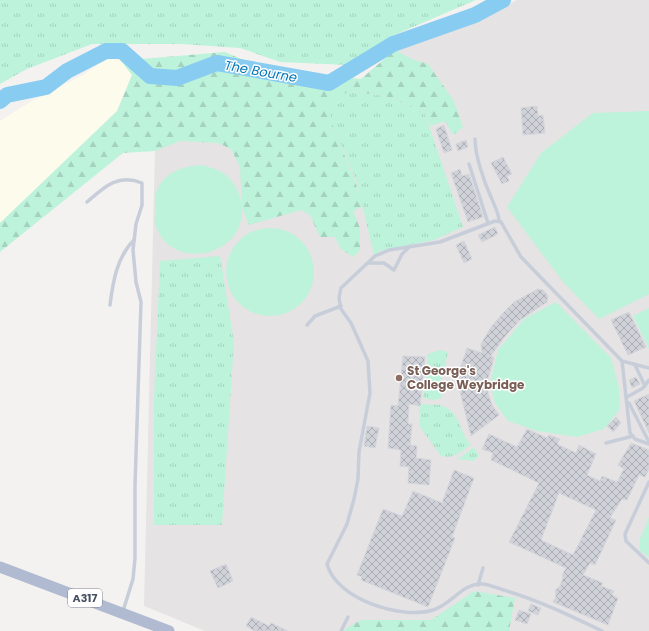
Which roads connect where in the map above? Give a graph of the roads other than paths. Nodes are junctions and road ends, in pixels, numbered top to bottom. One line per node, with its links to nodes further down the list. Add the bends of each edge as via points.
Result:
1 (475, 139): 4 (lane)
2 (469, 164): 5 (lane)
3 (88, 202): 6 (lane, via 108,184 132,179 142,184 142,206)
4 (499, 221): 5 (lane); 12 (lane, via 521,257)
5 (488, 223): 7 (lane, via 440,242)
6 (134, 240): 9 (lane, via 124,250 113,282); 26 (lane, via 136,282 141,302 135,558 134,579)
7 (410, 247): 8 (lane, via 389,250 375,256); 8 (lane, via 402,254 394,270 384,263)
8 (368, 263): 10 (lane, via 341,288)
9 (110, 305)
10 (341, 306): 11 (lane, via 315,316); 25 (lane, via 368,361 370,393 359,452 354,499 347,524 327,564 330,575 372,605 405,613 435,610 466,588)
11 (307, 325)
12 (622, 361): 13 (lane); 17 (lane)
13 (634, 365): 14 (lane); 16 (lane)
14 (649, 368)
15 (649, 380): 16 (lane)
16 (644, 386): 17 (lane)
17 (627, 399): 18 (lane, via 630,433); 20 (lane)
18 (633, 436): 19 (lane); 20 (lane)
19 (606, 443)
20 (649, 443)
21 (649, 482): 22 (lane, via 625,534 626,541)
22 (649, 563)
23 (0, 567): 26 (main road, A317)
24 (483, 568): 25 (lane)
25 (478, 585): 30 (lane, via 483,584 531,598)
26 (123, 612): 28 (main road, A317)
27 (348, 617): 29 (lane)
28 (165, 630)
29 (341, 631)
30 (602, 631)

